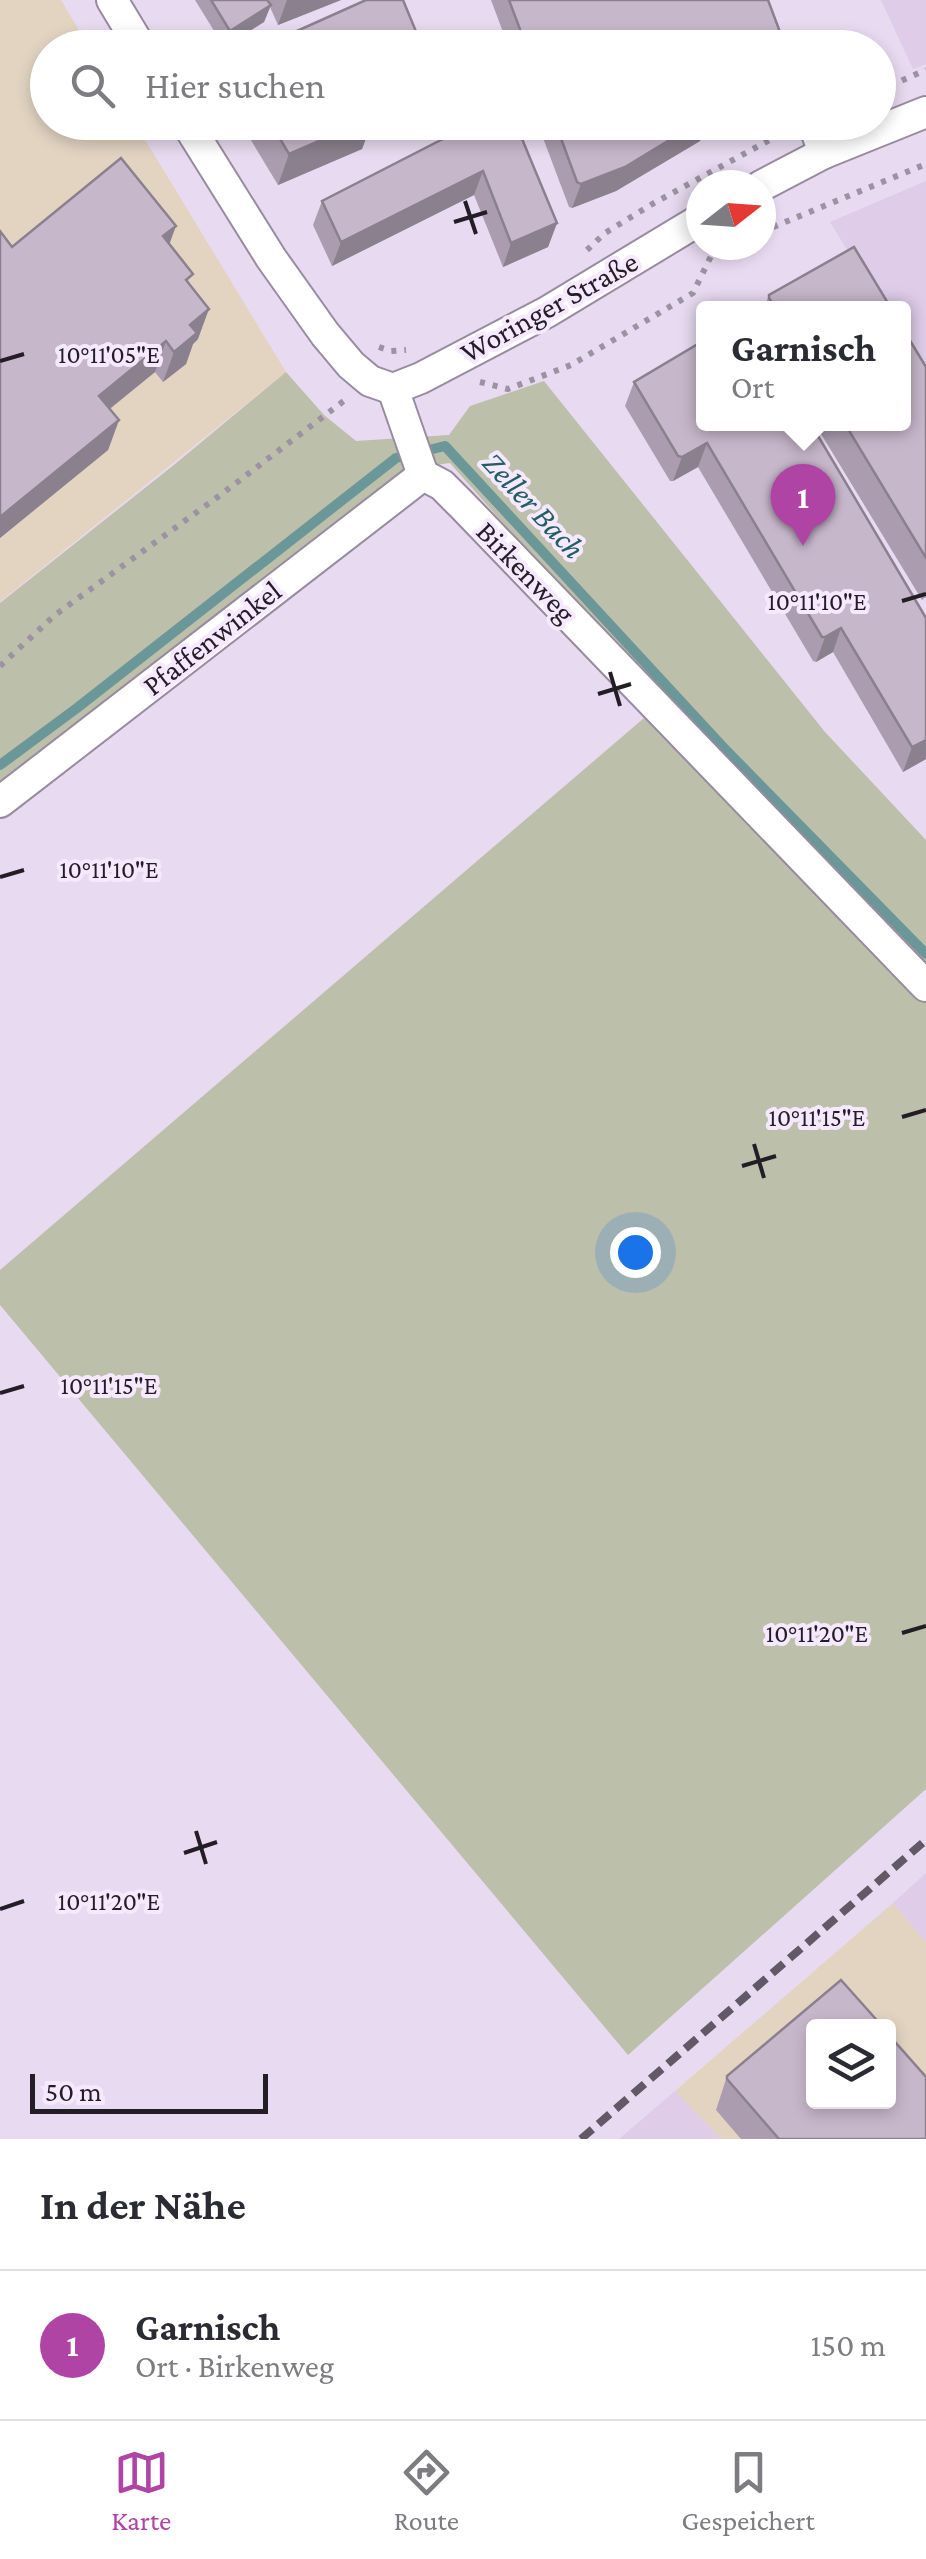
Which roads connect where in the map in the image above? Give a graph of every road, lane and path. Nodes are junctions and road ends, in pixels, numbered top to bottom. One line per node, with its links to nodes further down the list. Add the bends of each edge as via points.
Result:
1 (112, 0): 2 (street)
2 (131, 30)
3 (926, 70): 4 (path)
4 (896, 83)
5 (926, 112): 6 (street)
6 (896, 124)
7 (197, 140): 19 (street, via 325,334 351,366)
8 (773, 140): 16 (path, via 605,232)
9 (815, 140): 11 (street)
10 (856, 140): 11 (street)
11 (824, 153): 13 (street)
12 (926, 164): 14 (path)
13 (776, 178)
14 (776, 226)
15 (686, 228): 18 (street, Woringer Straße)
16 (576, 260)
17 (709, 260): 18 (path, via 693,292 570,365 508,388 468,379)
18 (452, 361): 19 (street, Woringer Straße, via 421,378)
19 (382, 385): 20 (street); 21 (path, via 55,615)
20 (423, 474): 22 (street, Pfaffenwinkel); 23 (street, Birkenweg, via 462,504)
21 (0, 666)
22 (0, 802)
23 (926, 986)

